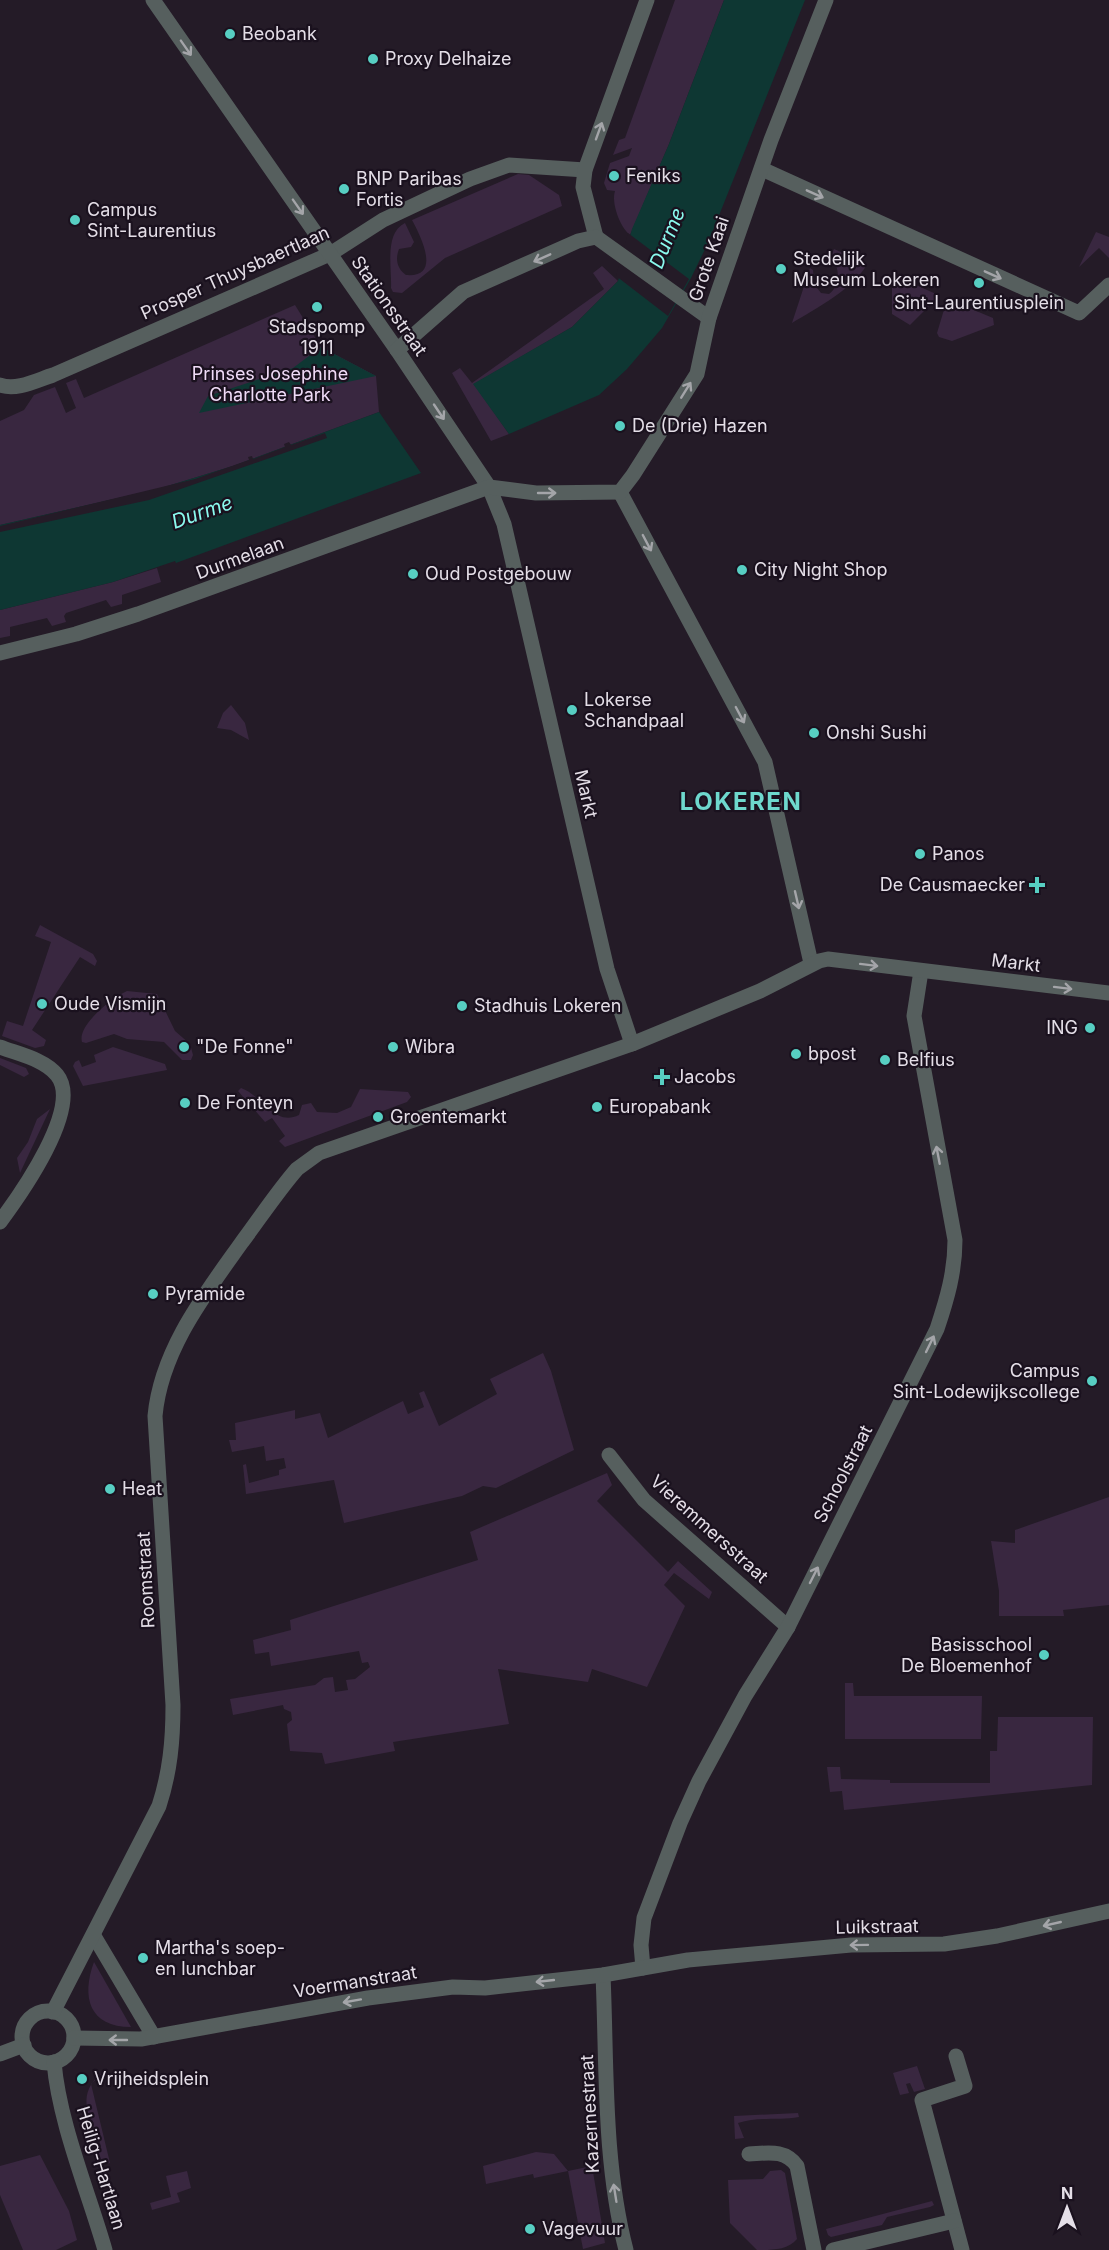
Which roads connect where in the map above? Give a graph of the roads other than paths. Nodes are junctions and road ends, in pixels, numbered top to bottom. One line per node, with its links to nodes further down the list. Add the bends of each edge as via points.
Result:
1 (153, 0): 7 (street, Stationsstraat, one-way to 7)
2 (647, 0): 5 (street, one-way to 2)
3 (826, 0): 4 (street, Grote Kaai)
4 (762, 169): 8 (street, one-way to 8, via 1079,313); 9 (street, Grote Kaai)
5 (585, 170): 6 (street, via 582,187); 7 (street, Prosper Thuysbaertlaan, via 509,165 383,220)
6 (596, 237): 9 (street, Grote Kaai); 10 (street, one-way to 10, via 578,241 463,292)
7 (330, 254): 10 (street, Stationsstraat); 11 (street, Prosper Thuysbaertlaan, via 53,375 24,385)
8 (1109, 285)
9 (709, 318): 13 (street, one-way to 9, via 697,374)
10 (397, 350): 12 (street, Stationsstraat, one-way to 12)
11 (0, 385)
12 (489, 487): 13 (street, one-way to 13, via 536,493); 14 (street, Durmelaan, via 138,614); 18 (street, Markt, via 504,524 607,969)
13 (620, 492): 15 (street, one-way to 15, via 765,762)
14 (0, 653)
15 (811, 963): 16 (street, Markt, one-way to 16, via 828,960); 18 (street, Markt, via 776,984)
16 (921, 971): 17 (street, Markt, one-way to 17); 22 (street, Schoolstraat, one-way to 16, via 937,1329 950,1291 955,1240 914,1016)
17 (1109, 993)
18 (632, 1044): 24 (street, Roomstraat, via 330,1149 304,1163 201,1300 174,1349 157,1401 173,1747 169,1776 159,1806)
19 (0, 1047): 20 (street, via 45,1064 61,1081 64,1093 62,1112 40,1160)
20 (0, 1222)
21 (609, 1455): 22 (street, Vieremmersstraat, via 644,1500)
22 (788, 1627): 25 (street, Schoolstraat, via 721,1738 680,1823 644,1918)
23 (1109, 1911): 25 (street, Luikstraat, one-way to 25, via 944,1944 852,1945 688,1960)
24 (94, 1936): 27 (street, Roomstraat); 28 (street)
25 (643, 1968): 26 (street, Voermanstraat)
26 (603, 1975): 28 (street, Voermanstraat, one-way to 28, via 379,1997); 37 (street, Kazernestraat, one-way to 26, via 609,2146)
27 (53, 2012): 29 (street, via 69,2021); 30 (street, via 31,2018 23,2030)
28 (154, 2037): 29 (street, Voermanstraat, one-way to 29)
29 (74, 2038): 33 (street, via 70,2051)
30 (24, 2045): 31 (street); 33 (street, via 33,2058)
31 (0, 2054)
32 (956, 2056): 35 (street, via 965,2086 922,2100)
33 (54, 2062): 36 (street, Heilig-Hartlaan, via 62,2112)
34 (749, 2154): 38 (street, via 791,2157 797,2166)
35 (954, 2221): 39 (street); 40 (street)
36 (105, 2250)
37 (626, 2250)
38 (814, 2250)
39 (833, 2250)
40 (962, 2250)

